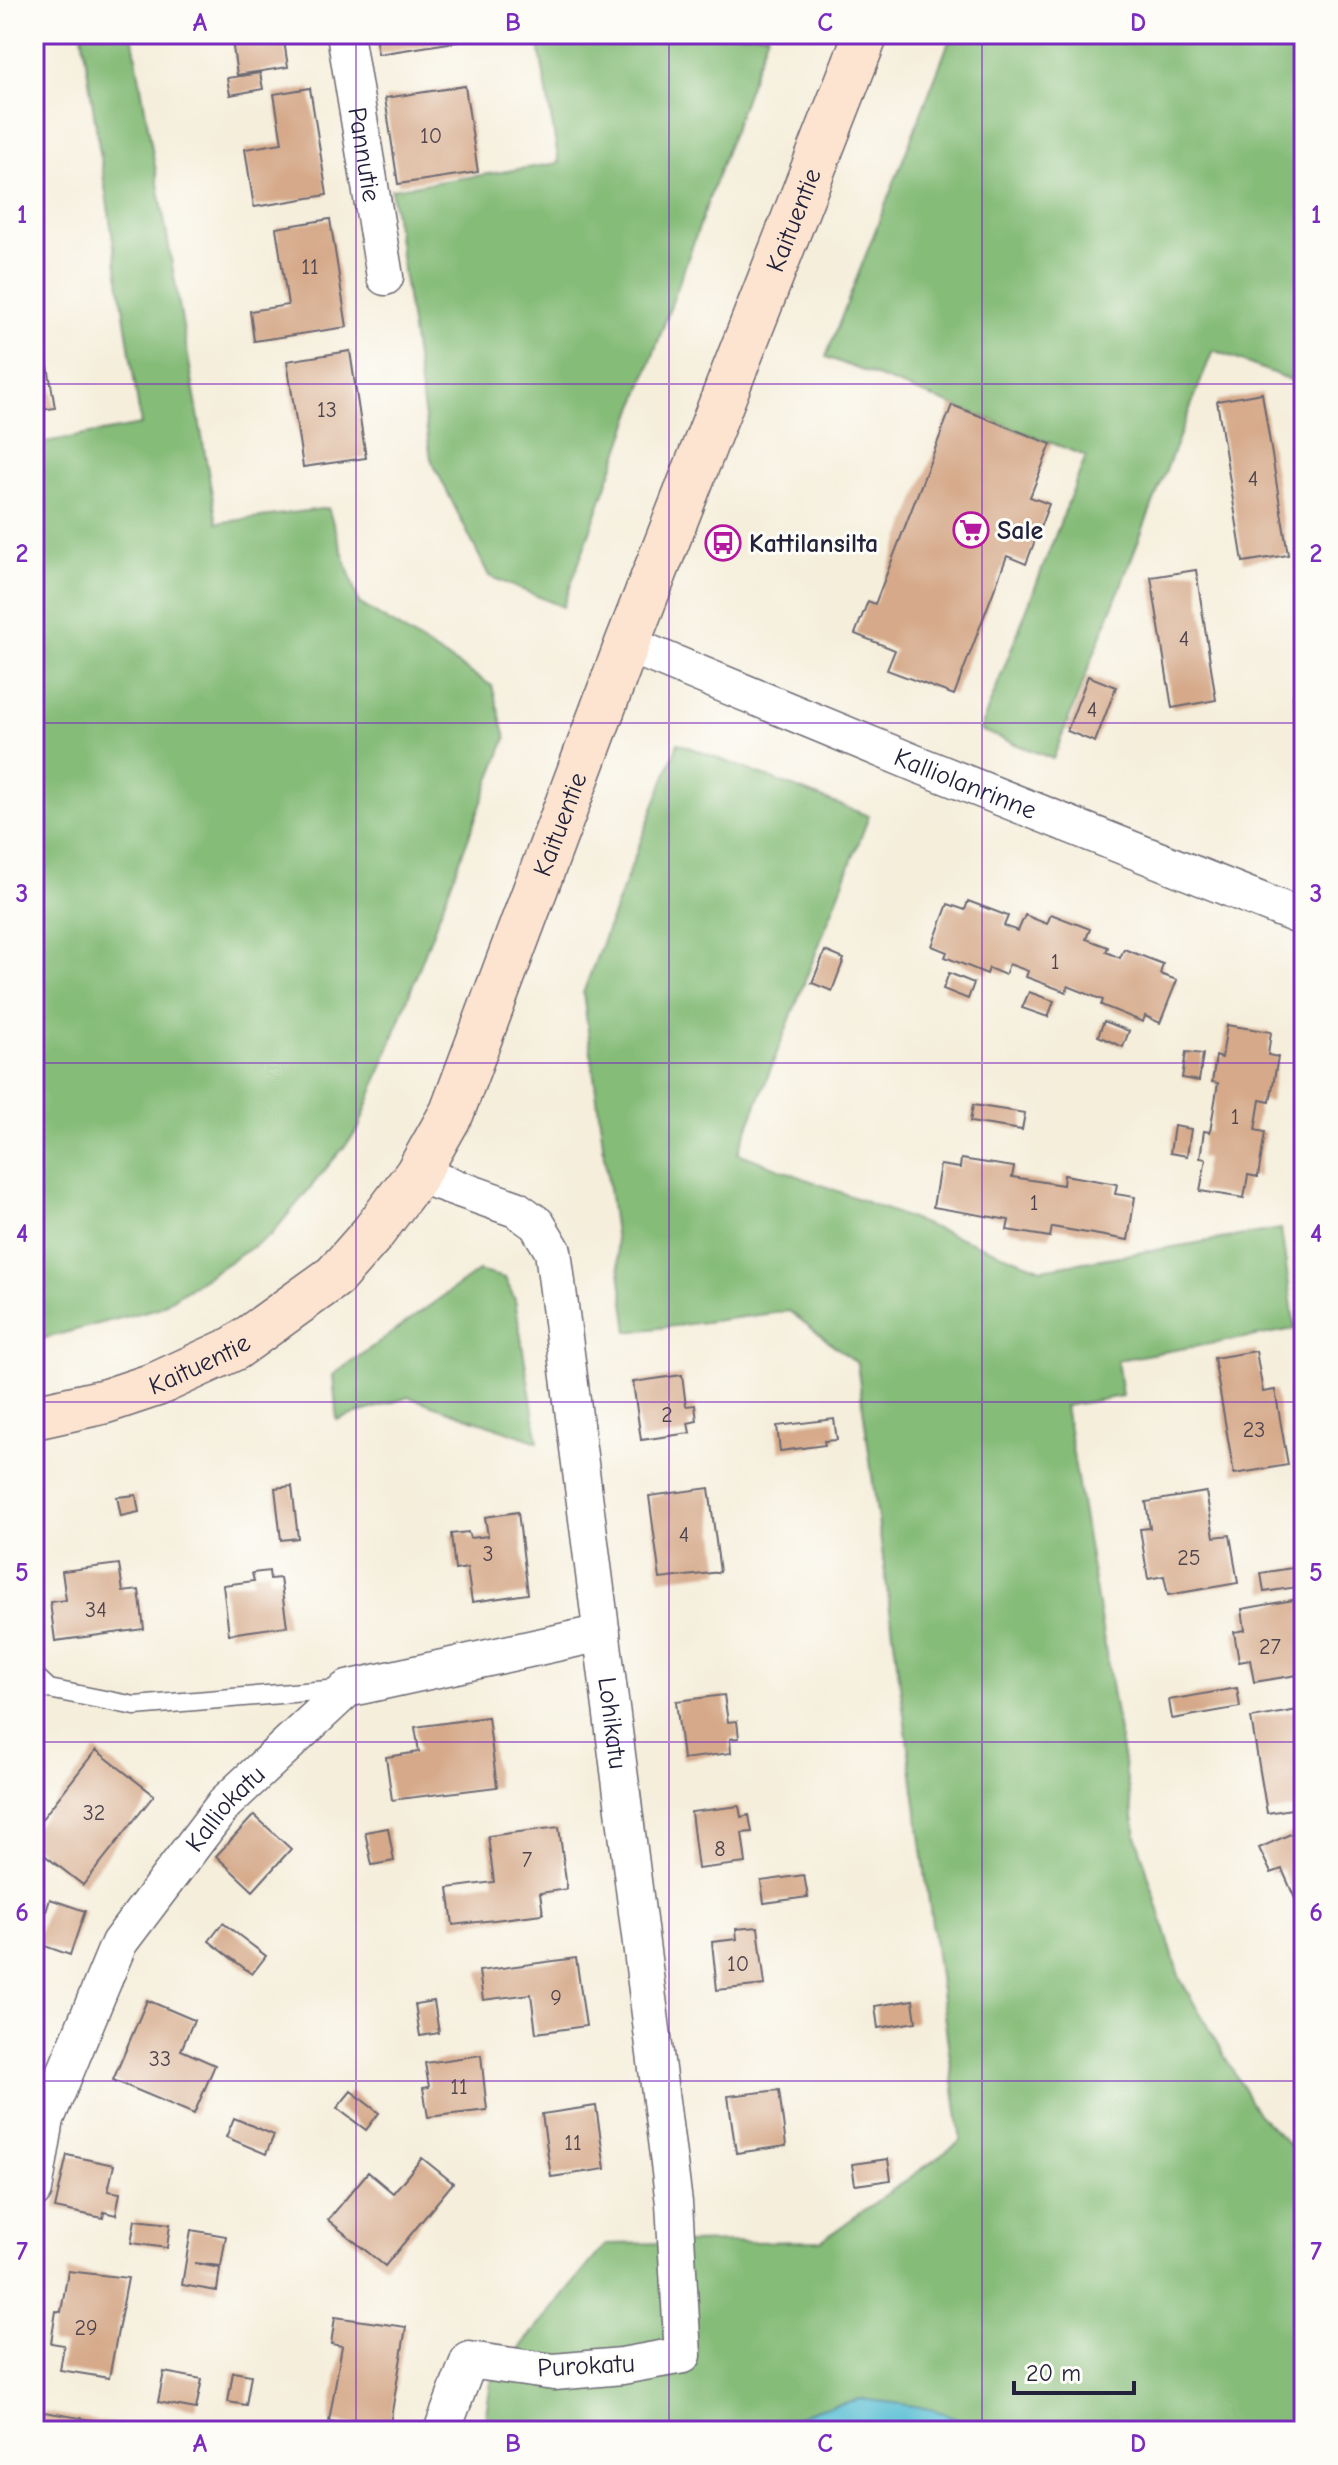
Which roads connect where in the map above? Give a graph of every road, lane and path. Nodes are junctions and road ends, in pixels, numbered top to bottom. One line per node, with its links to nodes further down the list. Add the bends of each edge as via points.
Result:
1 (345, 34): 3 (street, Pannutie)
2 (866, 34): 4 (street, Kaituentie)
3 (385, 277)
4 (627, 644): 5 (street, Kalliolanrinne); 6 (street, Kaituentie, via 452,1112)
5 (1304, 918)
6 (417, 1174): 7 (street, Kaituentie, via 335,1276 235,1348 157,1384); 8 (street, Lohikatu, via 516,1209 537,1224 553,1251)
7 (34, 1417)
8 (602, 1633): 10 (street); 12 (street, Lohikatu, via 674,2203)
9 (34, 1675): 10 (lane, via 49,1689 135,1706)
10 (347, 1689): 11 (street, Kalliokatu, via 225,1803 119,1943 46,2119)
11 (34, 2190)
12 (683, 2355): 13 (street, Purokatu, via 554,2372 469,2360)
13 (442, 2431)

